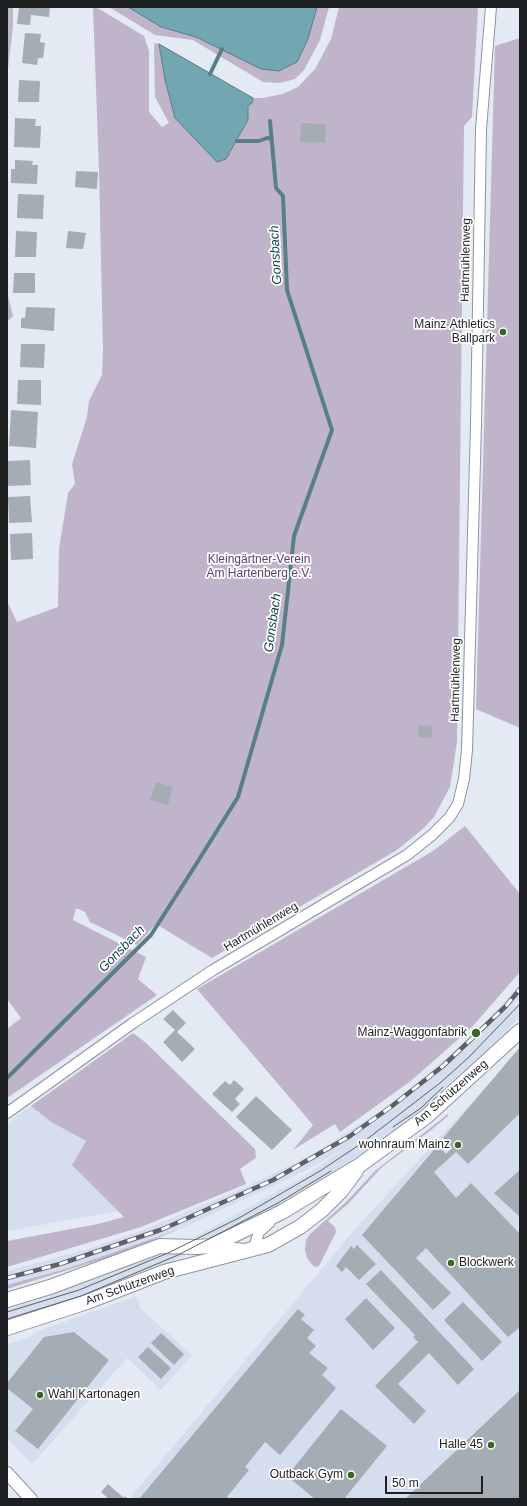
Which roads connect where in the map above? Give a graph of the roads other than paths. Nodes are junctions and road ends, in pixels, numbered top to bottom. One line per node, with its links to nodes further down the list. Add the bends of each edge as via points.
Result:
1 (491, 7): 3 (street, Hartmühlenweg, via 481,129 467,750 458,804 449,818 407,855 213,970)
2 (520, 1031): 4 (main road, Am Schützenweg, via 428,1116)
3 (7, 1113)
4 (360, 1165): 5 (main road, Am Schützenweg); 7 (main road, Am Schützenweg, via 342,1191 322,1210 278,1240)
5 (282, 1212): 6 (main road, Am Schützenweg); 7 (street, Am Schützenweg, via 259,1232)
6 (211, 1246): 7 (street, Am Schützenweg); 8 (main road, Am Schützenweg, via 160,1246 50,1288)
7 (255, 1250): 9 (main road, Am Schützenweg, via 164,1272 92,1300)
8 (7, 1300)
9 (7, 1328)
10 (7, 1473): 11 (street)
11 (31, 1499)

